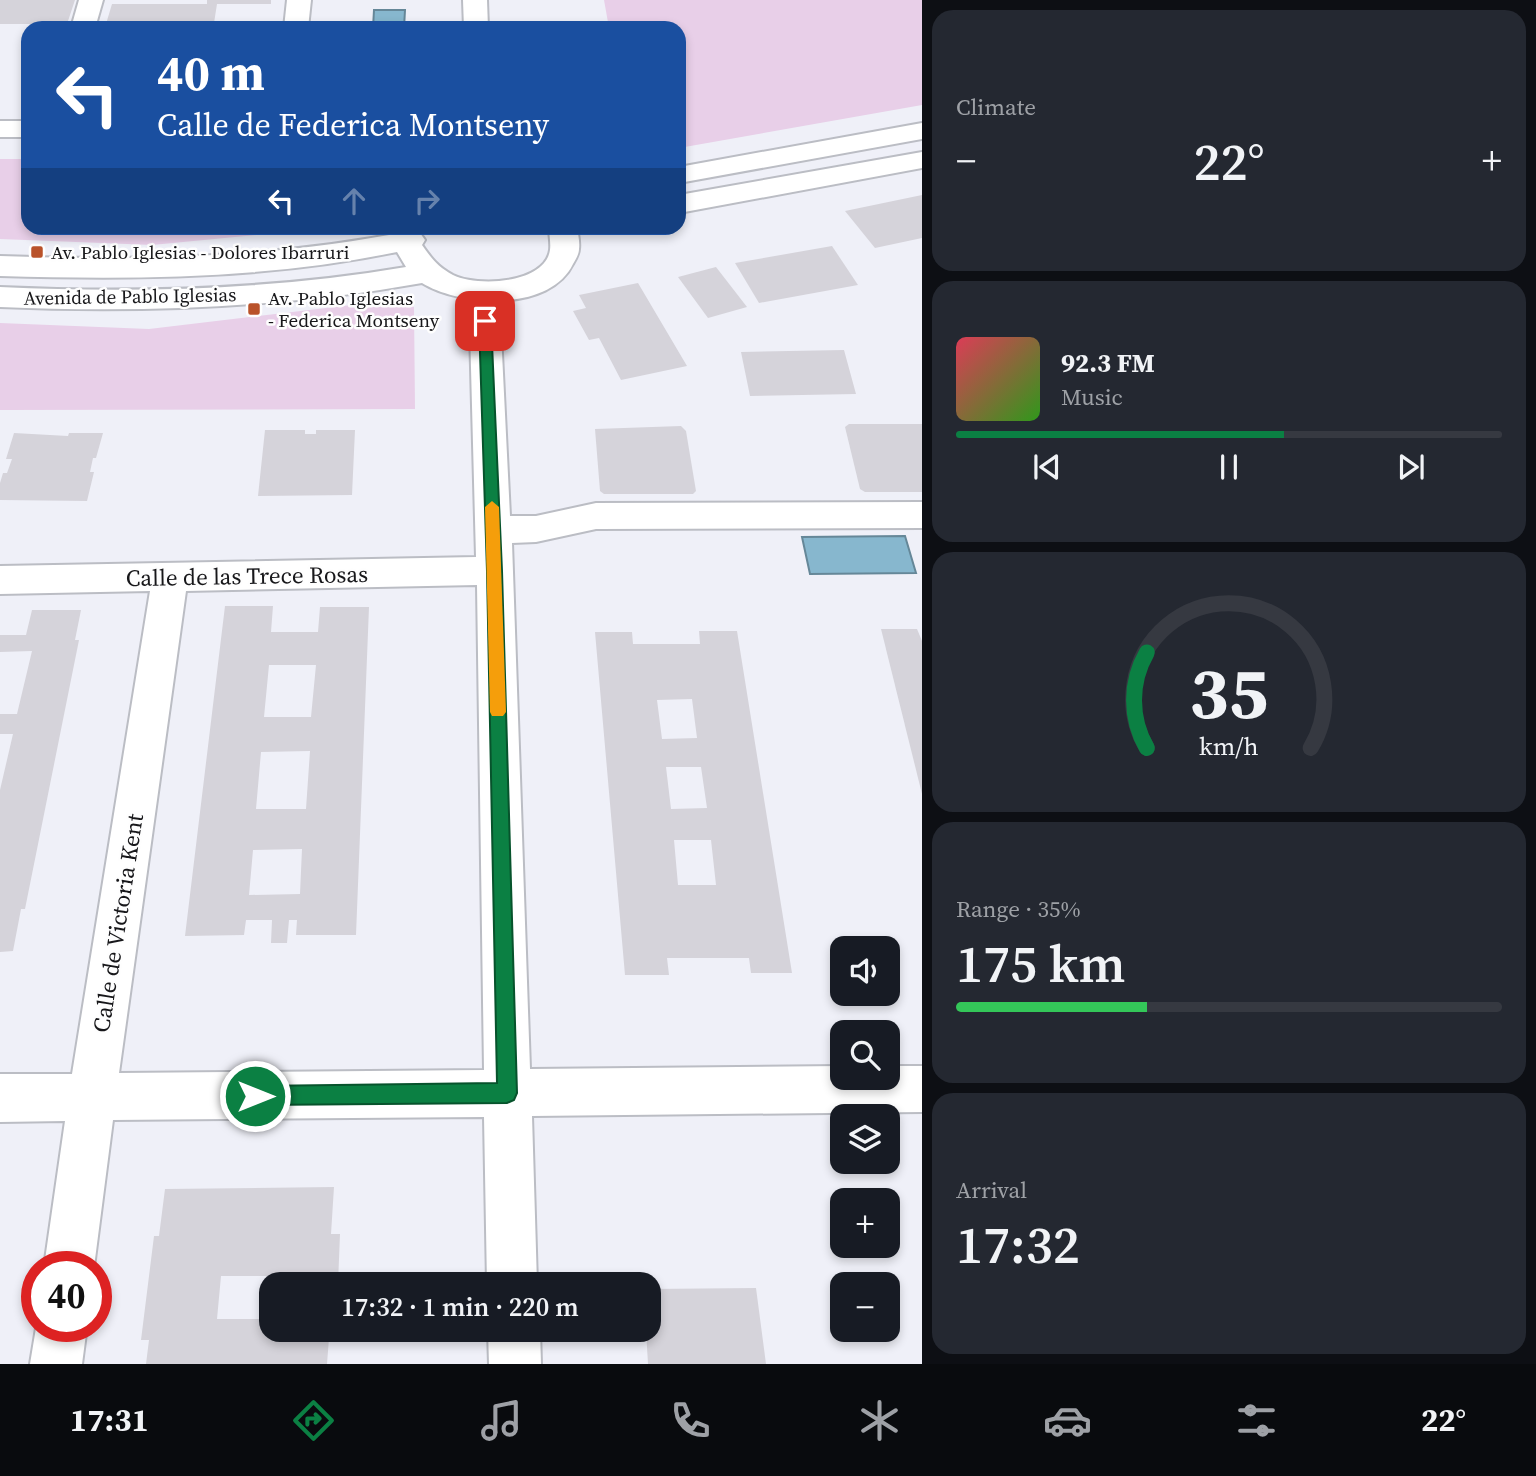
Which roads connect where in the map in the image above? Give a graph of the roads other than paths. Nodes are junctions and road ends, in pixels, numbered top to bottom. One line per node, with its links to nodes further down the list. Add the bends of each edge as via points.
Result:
1 (91, 0): 4 (street)
2 (299, 0): 5 (street)
3 (475, 0): 6 (street)
4 (85, 21)
5 (297, 21)
6 (476, 21)
7 (0, 129): 8 (street)
8 (21, 129)
9 (922, 131): 11 (street)
10 (922, 160): 12 (street)
11 (686, 174)
12 (686, 203)
13 (410, 235): 16 (street, Avenida de Pablo Iglesias, via 351,254 189,268)
14 (413, 235): 17 (street, via 411,250)
15 (565, 235): 18 (street, via 564,258 554,272 534,284)
16 (0, 266)
17 (426, 273): 18 (street, via 447,285); 19 (street, Avenida de Pablo Iglesias, via 252,295 81,301)
18 (484, 292): 21 (street)
19 (0, 297)
20 (922, 515): 21 (street, via 596,516 536,529)
21 (493, 530): 22 (street)
22 (495, 571): 23 (street, Calle de las Trece Rosas); 26 (street)
23 (170, 578): 24 (street, Calle de las Trece Rosas); 27 (street, Calle de Victoria Kent)
24 (0, 580)
25 (922, 1089): 26 (street)
26 (507, 1093): 27 (street); 30 (street)
27 (92, 1097): 28 (street); 29 (street, Calle de Victoria Kent)
28 (0, 1098)
29 (71, 1251)
30 (512, 1272)
31 (59, 1342): 33 (street)
32 (514, 1342): 34 (street)
33 (56, 1364)
34 (514, 1364)

